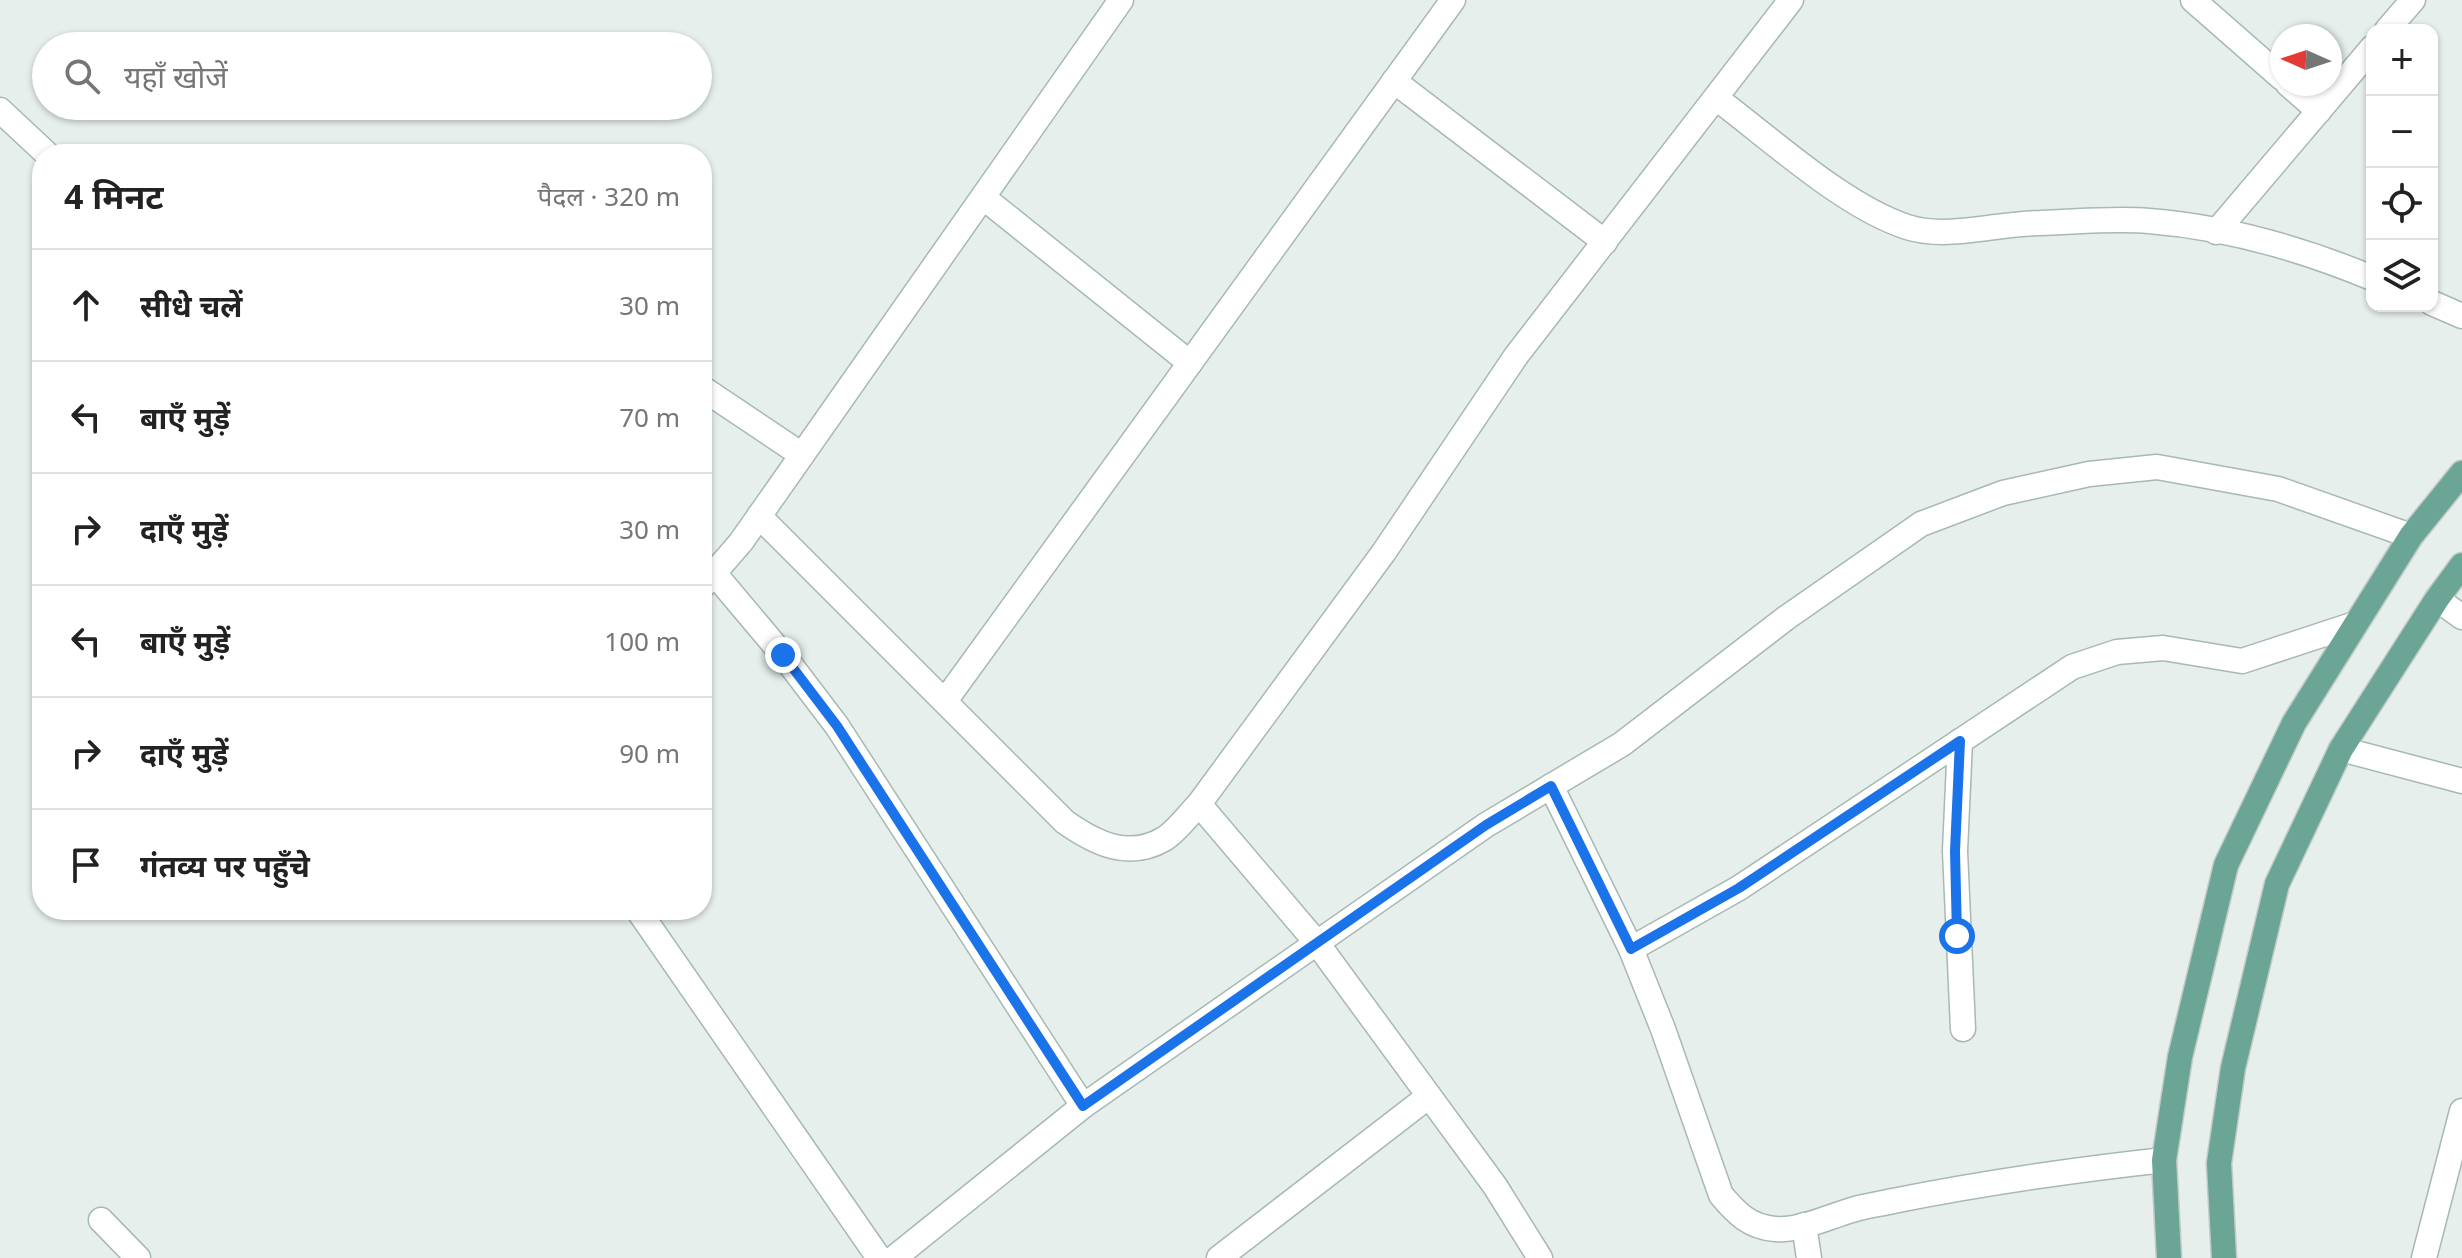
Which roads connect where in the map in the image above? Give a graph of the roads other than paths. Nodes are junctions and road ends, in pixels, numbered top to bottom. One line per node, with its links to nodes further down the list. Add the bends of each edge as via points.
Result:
1 (1121, 0): 15 (street)
2 (1453, 0): 9 (street)
3 (1791, 0): 11 (street)
4 (2193, 0): 8 (street)
5 (2413, 0): 6 (street)
6 (2392, 24)
7 (2366, 55): 13 (street)
8 (2270, 67)
9 (1394, 81): 17 (street); 21 (street)
10 (2302, 96): 13 (street)
11 (1716, 98): 16 (street, via 1843,194 1908,227 1931,232 2148,221); 17 (street)
12 (0, 110): 14 (street)
13 (2319, 111): 16 (street)
14 (36, 144)
15 (984, 198): 21 (street); 23 (street)
16 (2216, 232): 18 (street, via 2254,238)
17 (1605, 242): 38 (street, via 1516,356 1384,552)
18 (2366, 276)
19 (2438, 306): 20 (street)
20 (2462, 316)
21 (1190, 363): 33 (street)
22 (712, 395): 23 (street)
23 (802, 455): 25 (street)
24 (2462, 473): 26 (main road)
25 (759, 516): 28 (street); 33 (street)
26 (2411, 536): 32 (main road); 37 (street, via 2278,489 2157,467 2089,474 2003,493 1921,524 1786,618 1622,744)
27 (2462, 565): 30 (main road)
28 (712, 575)
29 (712, 584): 44 (street, via 783,655 837,726)
30 (2437, 599): 31 (street); 35 (main road)
31 (2462, 617)
32 (2355, 624): 34 (street, via 2242,661 2163,648 2117,652 2072,667); 46 (main road, via 2294,723 2226,865 2180,1057)
33 (945, 701): 38 (street, via 1065,822 1090,839 1115,849 1138,848 1165,839)
34 (1960, 741): 41 (street, via 1739,888); 42 (street, via 1955,851)
35 (2341, 749): 36 (street); 56 (main road, via 2277,884 2233,1068 2219,1163)
36 (2462, 781)
37 (1551, 786): 40 (street); 41 (street)
38 (1199, 804): 40 (street)
39 (645, 920): 50 (street)
40 (1317, 943): 43 (street); 44 (street)
41 (1631, 949): 48 (street, via 1721,1195 1738,1216 1757,1226 1779,1230)
42 (1963, 1029)
43 (1429, 1096): 52 (street); 53 (street)
44 (1083, 1106): 51 (street)
45 (2461, 1123): 57 (street)
46 (2164, 1160): 48 (street, via 2032,1175 1856,1209); 55 (main road)
47 (101, 1220): 49 (street)
48 (1804, 1225): 54 (street)
49 (138, 1258)
50 (879, 1258)
51 (894, 1258)
52 (1219, 1258)
53 (1540, 1258)
54 (1809, 1258)
55 (2169, 1258)
56 (2224, 1258)
57 (2424, 1258)

